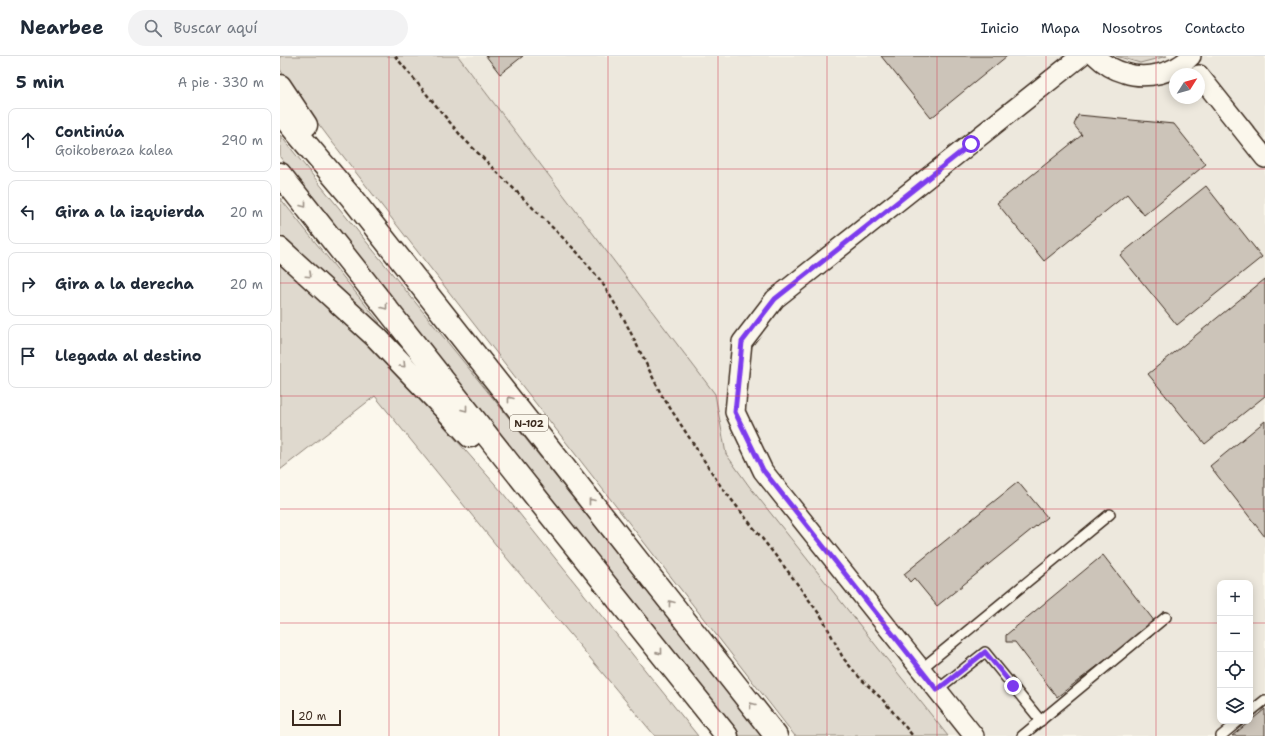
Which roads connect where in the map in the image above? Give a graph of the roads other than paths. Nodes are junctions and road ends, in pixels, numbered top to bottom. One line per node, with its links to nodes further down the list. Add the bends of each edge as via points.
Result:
1 (1081, 56): 13 (street, via 775,299 742,342 735,412 763,470)
2 (1096, 56): 3 (street, via 1105,64 1125,74 1147,76)
3 (1194, 66): 6 (street)
4 (280, 86): 8 (highway)
5 (280, 113): 8 (highway, N-102)
6 (1265, 158)
7 (280, 174): 11 (highway, one-way to 11)
8 (351, 197): 20 (highway, N-102, one-way to 8)
9 (280, 249): 11 (highway, one-way to 11, via 376,338 446,410)
10 (1110, 514): 13 (lane)
11 (620, 601): 19 (highway, one-way to 19)
12 (1166, 616): 17 (lane)
13 (921, 669): 14 (street)
14 (937, 690): 17 (lane, via 985,652); 21 (street)
15 (1265, 700): 16 (lane)
16 (1253, 710)
17 (1041, 721): 22 (lane)
18 (1236, 724): 23 (lane)
19 (727, 736)
20 (776, 736)
21 (974, 736)
22 (1022, 736)
23 (1221, 736)

